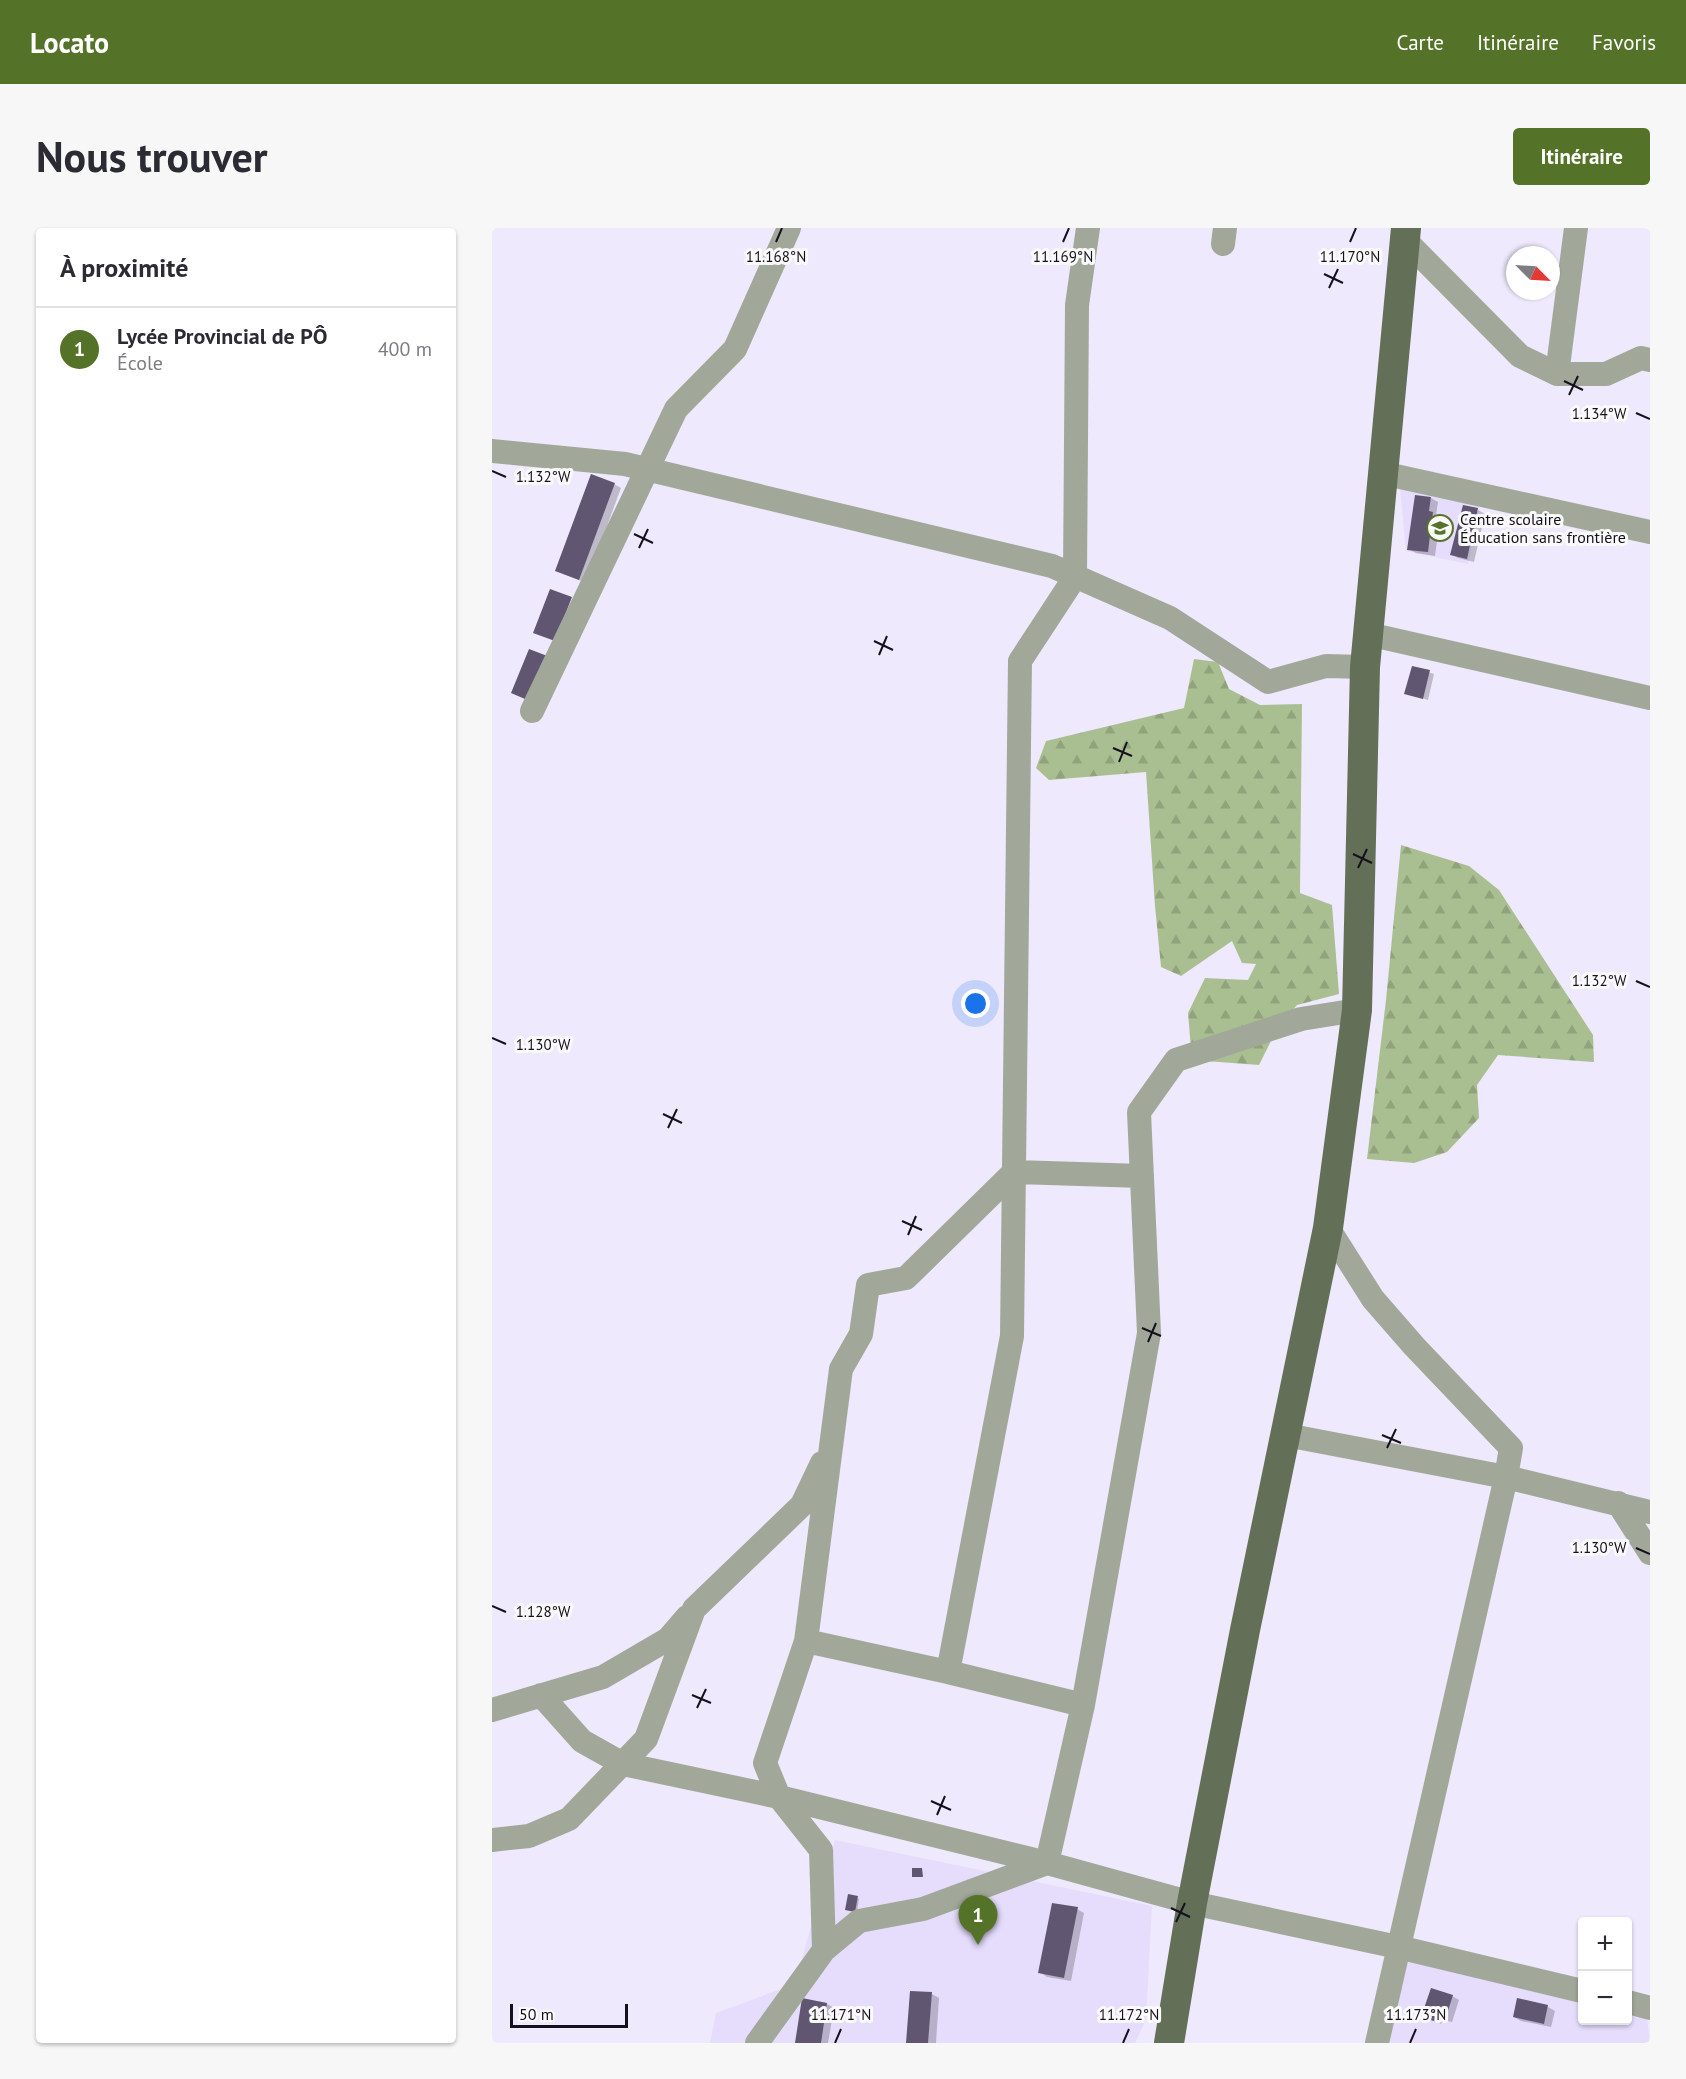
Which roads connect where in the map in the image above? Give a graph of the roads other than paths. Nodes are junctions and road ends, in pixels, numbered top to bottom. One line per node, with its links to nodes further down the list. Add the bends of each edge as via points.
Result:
1 (789, 228): 8 (street, via 735,349 676,409)
2 (1088, 228): 11 (street, via 1077,305)
3 (1576, 228): 6 (street)
4 (1406, 234): 6 (street, via 1520,356); 9 (main road)
5 (1650, 360): 6 (street, via 1641,358 1606,374)
6 (1557, 374)
7 (492, 451): 8 (street)
8 (647, 469): 11 (street, via 1052,566); 15 (street)
9 (1382, 473): 10 (street); 12 (main road)
10 (1650, 532)
11 (1075, 577): 13 (street, via 1170,618 1268,682 1326,666); 17 (street, via 1020,661)
12 (1368, 634): 13 (main road); 14 (street)
13 (1365, 667): 16 (main road)
14 (1650, 698)
15 (532, 711)
16 (1357, 1010): 18 (street, via 1301,1019 1176,1060 1139,1112); 19 (main road)
17 (1014, 1172): 18 (street); 21 (street, via 906,1278 868,1285 861,1334 841,1369); 28 (street, via 1012,1336)
18 (1142, 1176): 30 (street, via 1149,1333)
19 (1328, 1228): 20 (main road); 22 (street, via 1373,1299 1511,1448)
20 (1286, 1435): 22 (street); 36 (main road)
21 (832, 1442): 26 (street, via 802,1505); 27 (street)
22 (1506, 1477): 23 (street); 37 (street)
23 (1618, 1503): 24 (street); 25 (street)
24 (1650, 1512)
25 (1650, 1553)
26 (694, 1609): 29 (street, via 668,1639 603,1677); 32 (street, via 646,1739)
27 (806, 1641): 28 (street); 33 (street, via 765,1763)
28 (948, 1672): 30 (street)
29 (541, 1695): 31 (street); 32 (street, via 582,1741)
30 (1083, 1705): 35 (street)
31 (492, 1710)
32 (623, 1764): 33 (street); 34 (street, via 569,1819 529,1836)
33 (779, 1797): 35 (street); 38 (street, via 821,1850)
34 (492, 1839)
35 (1047, 1863): 36 (street); 38 (street, via 923,1910 859,1921)
36 (1192, 1903): 37 (street); 43 (main road)
37 (1398, 1947): 39 (street); 44 (street)
38 (824, 1950): 42 (street)
39 (1578, 1990)
40 (1632, 2003): 41 (street)
41 (1650, 2008)
42 (757, 2043)
43 (1169, 2043)
44 (1377, 2043)

